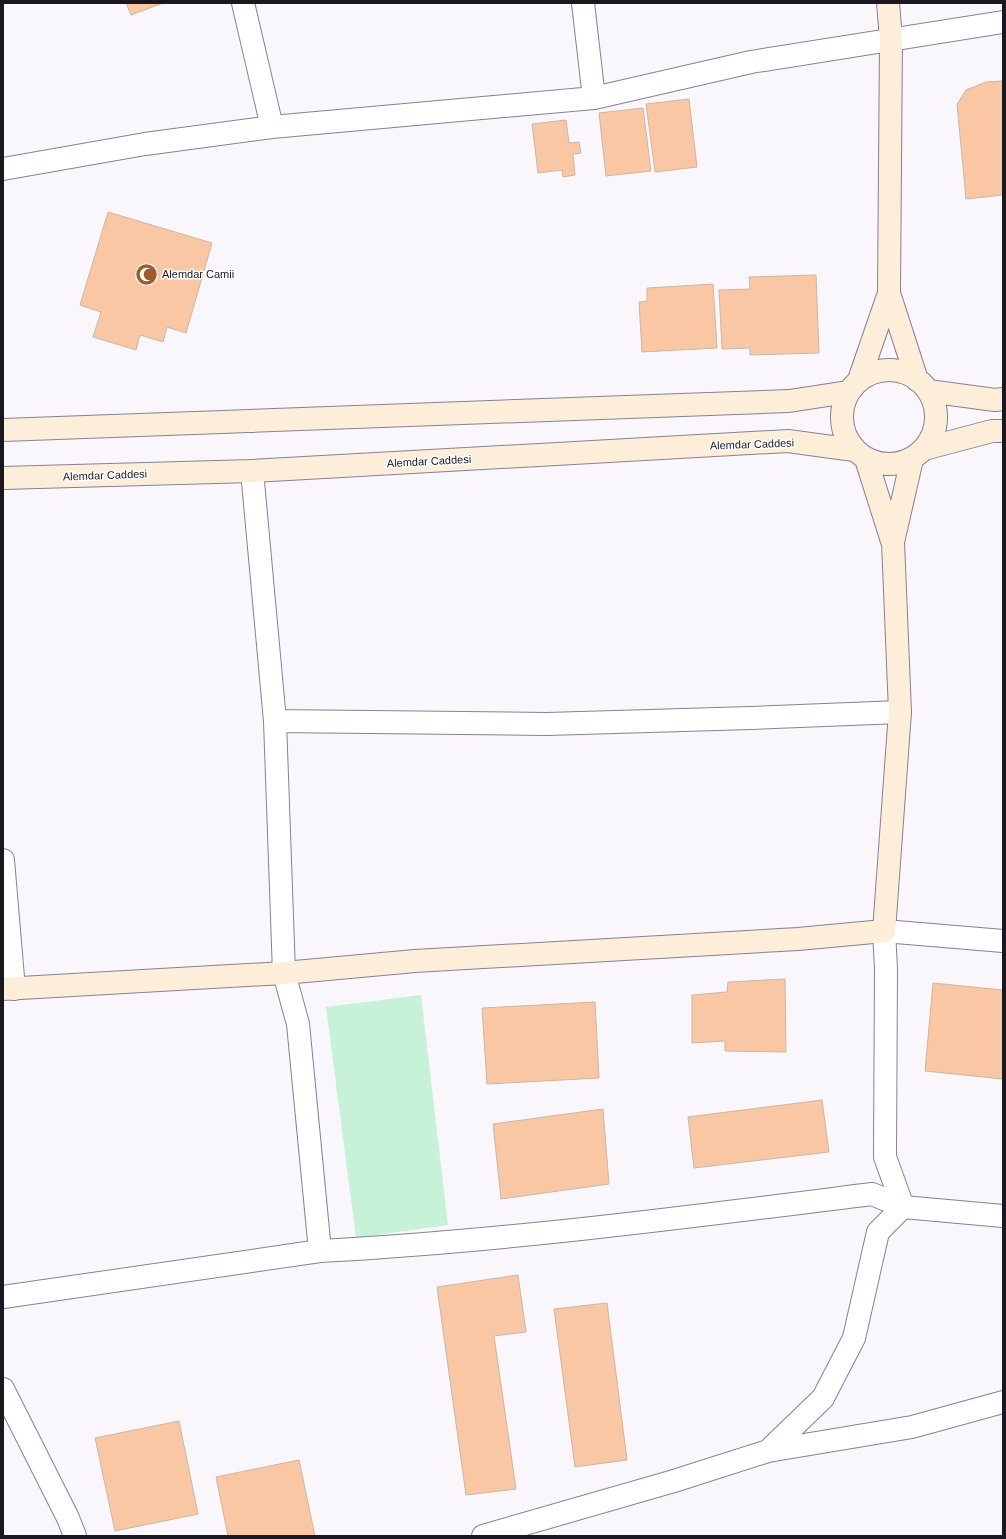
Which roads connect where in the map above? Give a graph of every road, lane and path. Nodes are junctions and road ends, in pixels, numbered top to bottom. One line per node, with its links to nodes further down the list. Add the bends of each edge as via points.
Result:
1 (243, 3): 7 (street)
2 (583, 3): 6 (street)
3 (888, 3): 5 (main road)
4 (1003, 22): 5 (street)
5 (891, 40): 6 (street, via 751,62); 9 (main road)
6 (594, 98): 7 (street)
7 (272, 127): 8 (street, via 146,144)
8 (3, 169)
9 (889, 293): 10 (main road); 11 (main road)
10 (854, 386): 11 (main road, via 873,373 888,370 904,372); 13 (main road, via 789,401); 15 (main road, via 842,406 841,421 845,437)
11 (923, 386): 12 (main road, via 994,400); 16 (main road, via 934,406 936,421 932,436)
12 (1003, 399)
13 (3, 430)
14 (1003, 431): 16 (main road, via 992,431)
15 (860, 454): 16 (main road, via 881,464 897,464); 17 (main road, Alemdar Caddesi, via 788,441); 19 (main road)
16 (918, 454): 19 (main road)
17 (252, 471): 18 (main road, Alemdar Caddesi); 21 (street)
18 (3, 478)
19 (893, 542): 20 (main road)
20 (900, 712): 21 (street, via 547,724); 23 (main road)
21 (275, 721): 25 (street)
22 (3, 860): 26 (street)
23 (884, 931): 24 (street); 25 (main road, via 798,939 415,961); 27 (street, via 885,1157)
24 (1003, 942)
25 (284, 973): 26 (main road); 29 (street, via 298,1024)
26 (8, 989)
27 (903, 1207): 28 (street); 29 (street, via 872,1194 578,1231); 33 (street, via 878,1232 854,1338 823,1398)
28 (1003, 1216)
29 (320, 1251): 30 (street)
30 (3, 1297)
31 (3, 1389): 34 (street)
32 (1003, 1402): 33 (street, via 912,1427)
33 (768, 1451): 35 (street)
34 (75, 1536)
35 (483, 1536)

